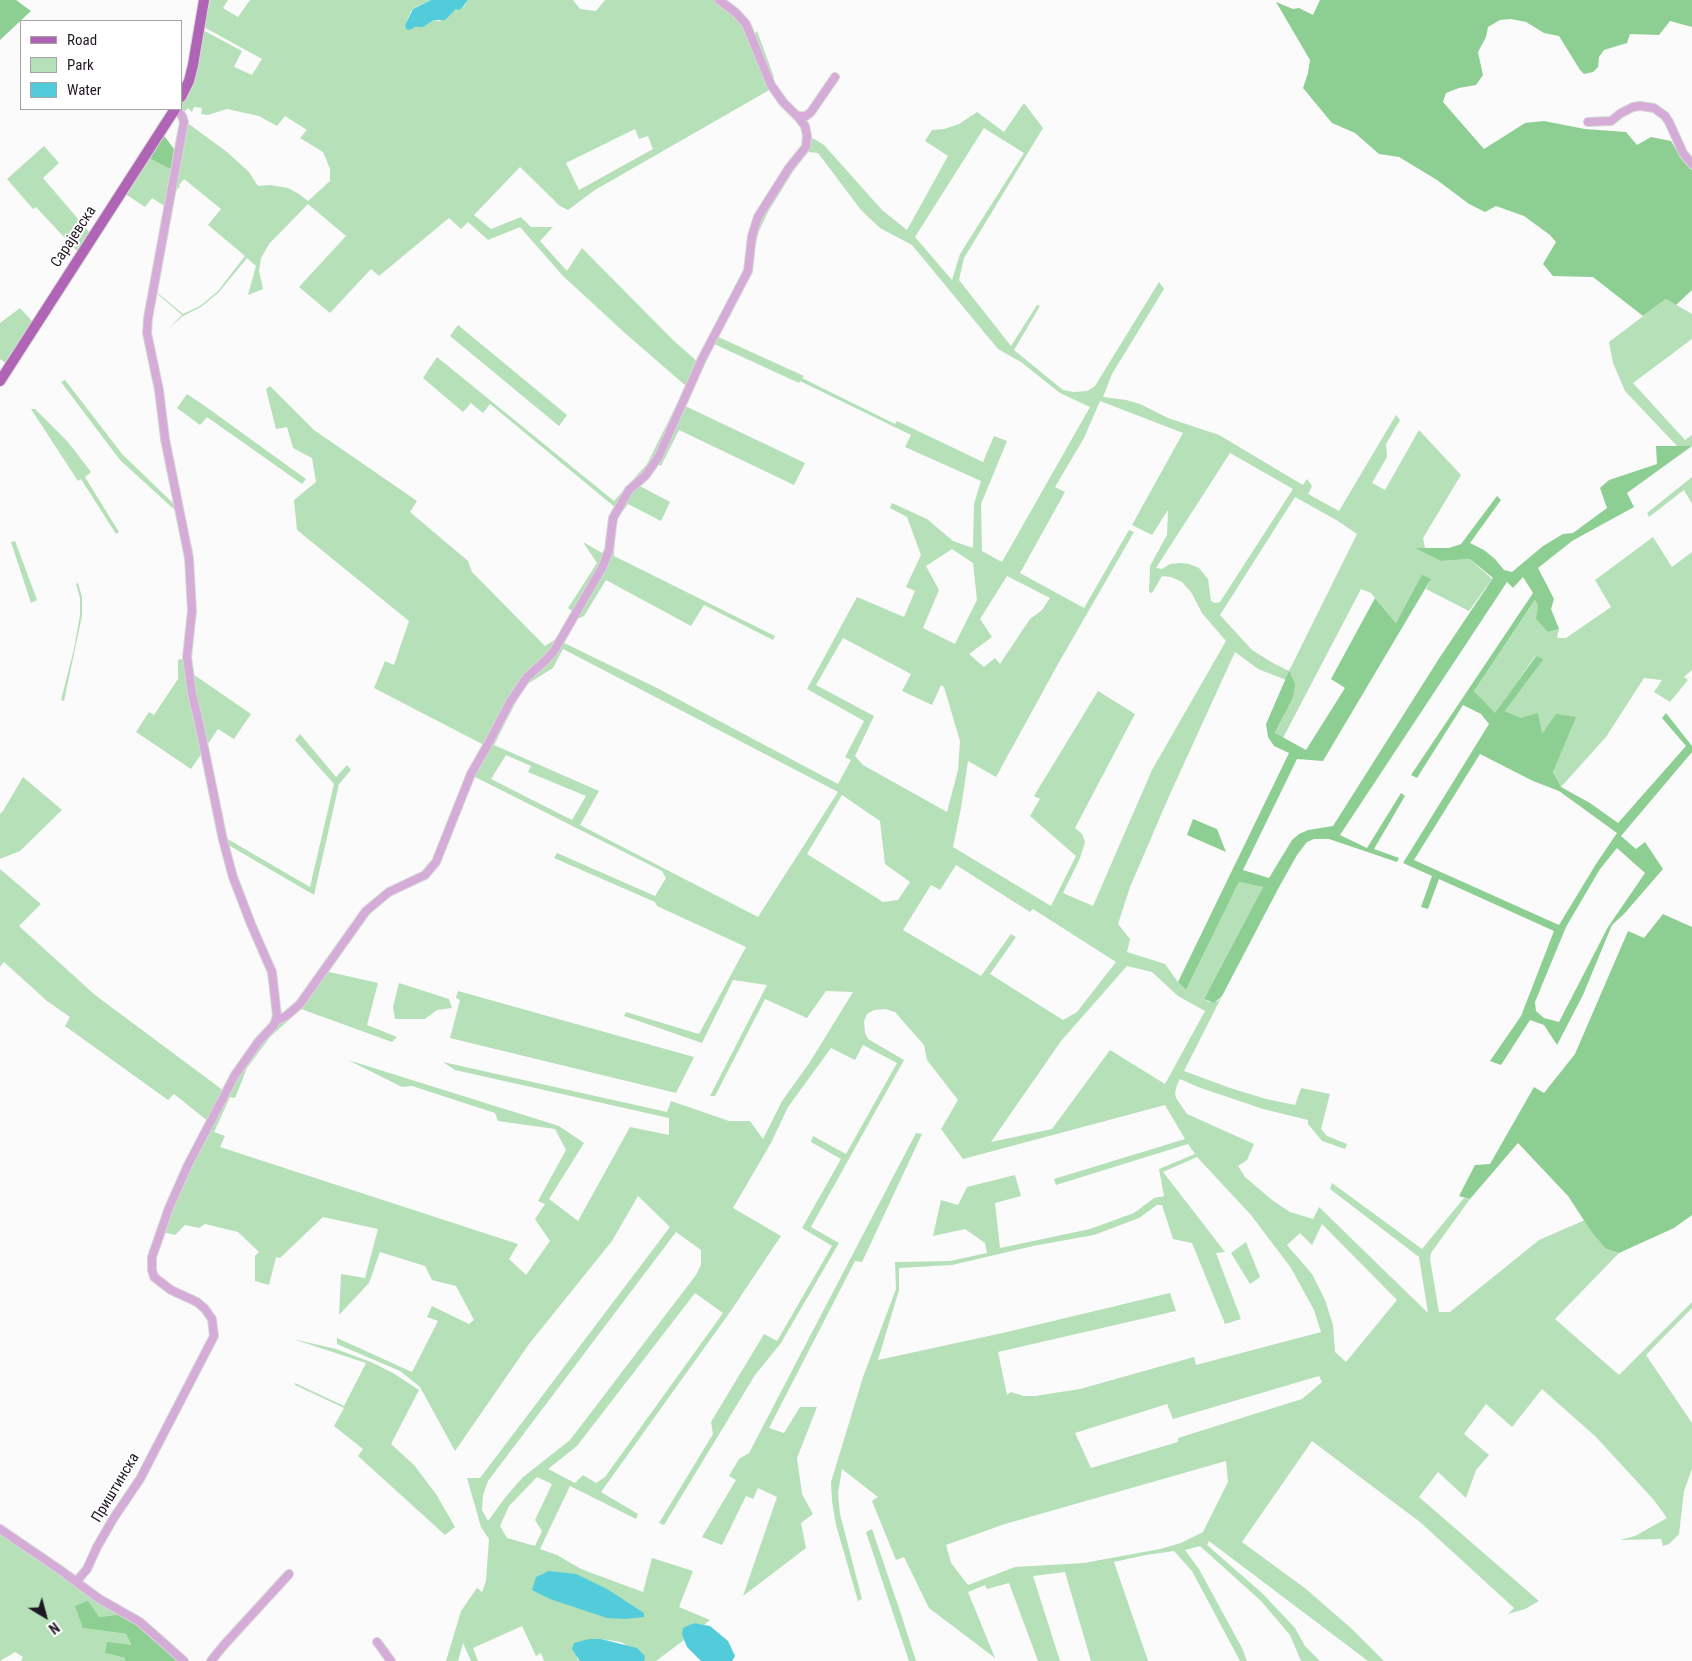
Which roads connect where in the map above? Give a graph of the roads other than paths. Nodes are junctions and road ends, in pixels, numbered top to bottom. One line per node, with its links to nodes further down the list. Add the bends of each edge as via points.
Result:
1 (204, 0): 4 (main road, via 193,65)
2 (719, 0): 7 (street, via 746,24 771,86)
3 (835, 77): 7 (street, via 811,112)
4 (182, 95)
5 (174, 110): 10 (main road, Сарајевска)
6 (176, 110): 11 (street, Сарајевска, via 184,122 147,333 189,558 192,611 187,657 192,694 222,840 272,972)
7 (797, 116): 11 (street, via 805,126 806,146 758,217 748,270 706,351 659,456 646,475 629,490 613,518 606,559 561,640 550,656 522,683 504,713 471,774 436,862 425,876 390,892 366,911 300,1004)
8 (1588, 122): 9 (street, via 1611,121 1633,106 1654,108 1665,116)
9 (1692, 164)
10 (0, 381)
11 (276, 1021): 14 (street, Приштинска, via 234,1075 178,1183 152,1257 152,1270 158,1281 201,1305 209,1314 215,1330 212,1342 140,1479)
12 (0, 1528): 14 (street)
13 (289, 1574): 17 (street)
14 (76, 1582): 16 (street, via 140,1622)
15 (377, 1642): 18 (street)
16 (184, 1661)
17 (211, 1661)
18 (391, 1661)

